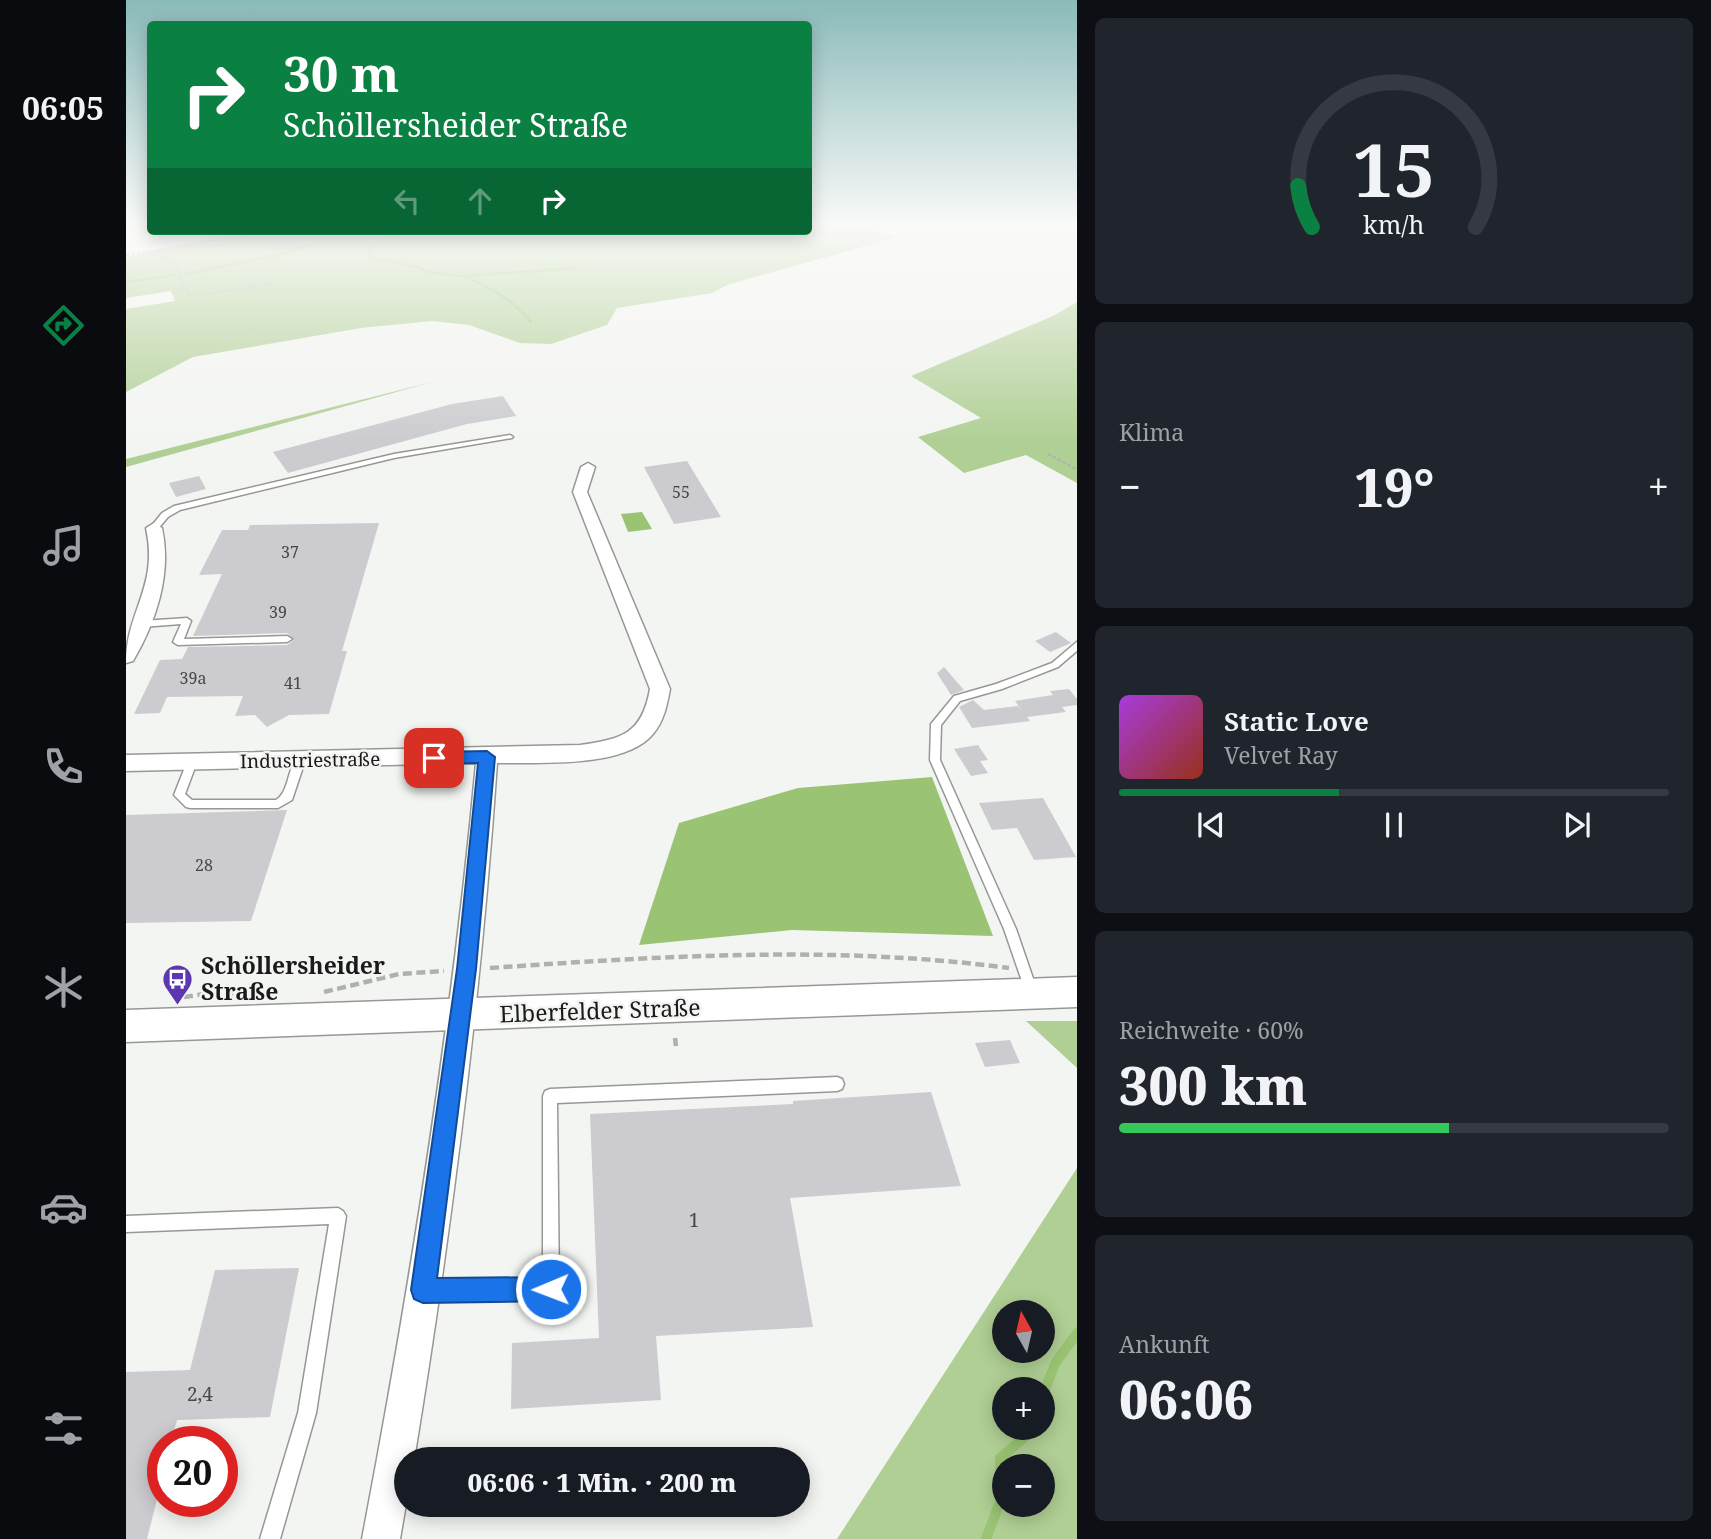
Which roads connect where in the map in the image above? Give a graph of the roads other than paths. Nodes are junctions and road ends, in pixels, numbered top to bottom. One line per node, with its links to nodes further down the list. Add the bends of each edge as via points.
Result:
1 (510, 437): 3 (lane, via 394,456 184,506 165,515)
2 (588, 467): 8 (street, Industriestraße, via 580,492 652,667 660,689 658,705 651,725 636,740 580,753)
3 (154, 528): 4 (street, via 160,547 149,611)
4 (142, 624): 5 (lane, via 187,621 178,642); 7 (street)
5 (287, 639)
6 (1077, 644): 13 (lane, via 1055,665 957,698 936,724 935,760 1010,929)
7 (126, 657)
8 (487, 757): 9 (street, Industriestraße); 14 (street)
9 (300, 761): 10 (street, Industriestraße); 10 (lane, via 288,797 278,804 190,804 180,795)
10 (192, 762): 11 (street, Industriestraße)
11 (126, 763)
12 (1077, 992): 13 (street, Elberfelder Straße)
13 (1032, 993): 14 (street, Elberfelder Straße)
14 (461, 1016): 15 (street, Elberfelder Straße); 18 (street)
15 (126, 1026)
16 (837, 1084): 18 (lane, via 550,1096 551,1289)
17 (126, 1224): 19 (lane, via 338,1216 307,1413)
18 (423, 1290): 20 (street)
19 (270, 1539)
20 (382, 1539)

